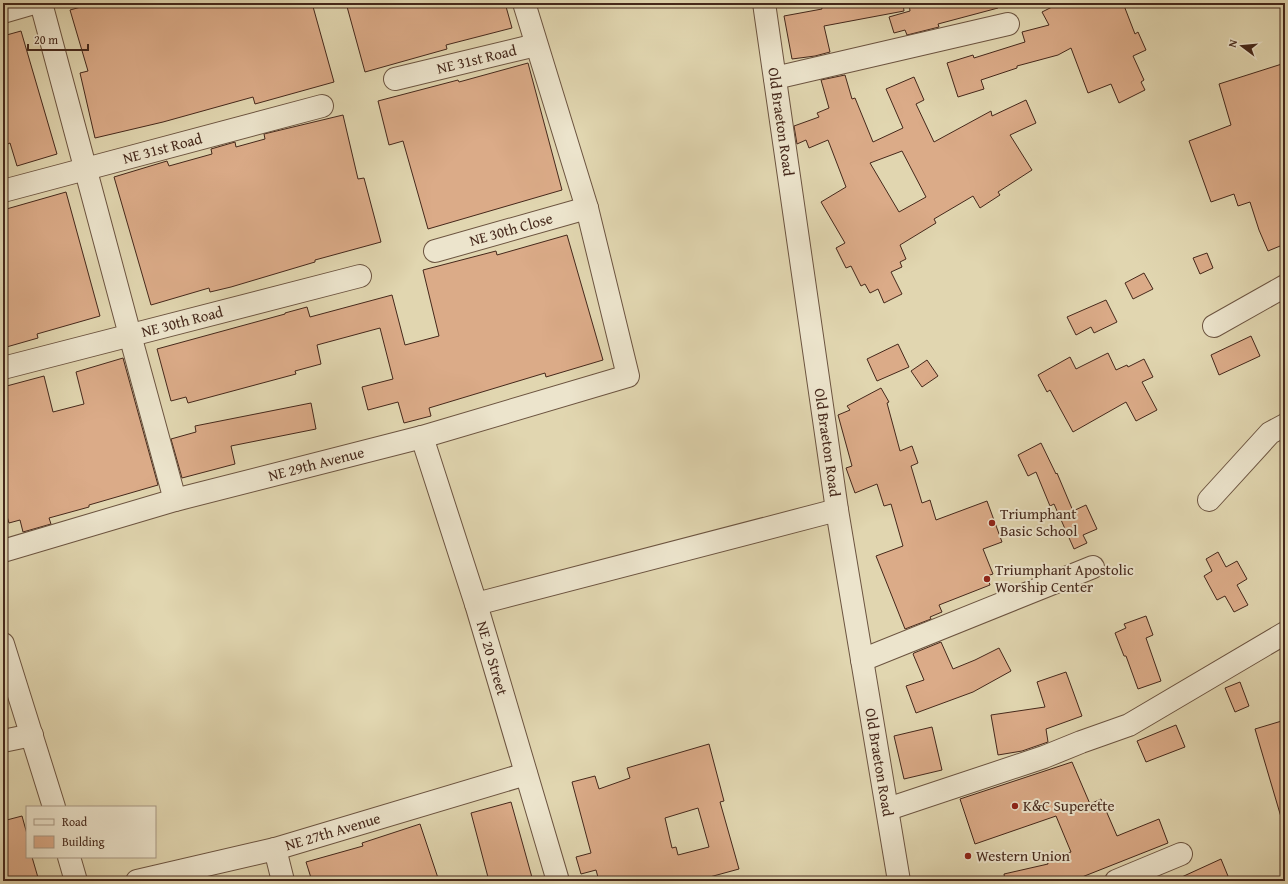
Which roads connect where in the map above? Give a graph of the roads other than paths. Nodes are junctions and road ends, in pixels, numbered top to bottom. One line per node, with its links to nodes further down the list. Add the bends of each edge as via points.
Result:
1 (34, 3): 5 (street)
2 (41, 3): 11 (street)
3 (524, 3): 7 (street)
4 (764, 3): 8 (street, Old Braeton Road)
5 (3, 12)
6 (1008, 24): 8 (street)
7 (536, 45): 9 (street, NE 31st Road); 13 (street)
8 (775, 78): 24 (street, Old Braeton Road)
9 (395, 80)
10 (322, 106): 11 (street, NE 31st Road)
11 (85, 169): 12 (street, NE 31st Road); 18 (street)
12 (3, 191)
13 (587, 208): 14 (street, NE 30th Close); 21 (street, NE 29th Avenue, via 628,376)
14 (435, 251)
15 (360, 276): 18 (street, NE 30th Road)
16 (1285, 286): 17 (street)
17 (1214, 326)
18 (130, 335): 19 (street, NE 30th Road); 22 (street)
19 (3, 368)
20 (1285, 424): 23 (street, via 1270,433)
21 (422, 437): 22 (street, NE 29th Avenue); 27 (street, NE 20 Street)
22 (175, 500): 25 (street, NE 29th Avenue)
23 (1209, 500)
24 (837, 510): 27 (street); 30 (street, Old Braeton Road)
25 (3, 551)
26 (1093, 567): 30 (street)
27 (476, 604): 33 (street, NE 20 Street)
28 (1285, 633): 35 (street, via 1129,725 1044,757)
29 (3, 644): 31 (street)
30 (862, 660): 35 (street, Old Braeton Road)
31 (32, 734): 32 (street); 34 (street)
32 (3, 741)
33 (526, 774): 36 (street, NE 27th Avenue); 42 (street, NE 20 Street)
34 (54, 806)
35 (888, 809): 43 (street, Old Braeton Road)
36 (275, 849): 40 (street, NE 27th Avenue); 41 (street)
37 (1181, 854): 44 (street)
38 (69, 858): 39 (street)
39 (76, 881)
40 (137, 881)
41 (283, 881)
42 (558, 881)
43 (899, 881)
44 (1116, 881)

